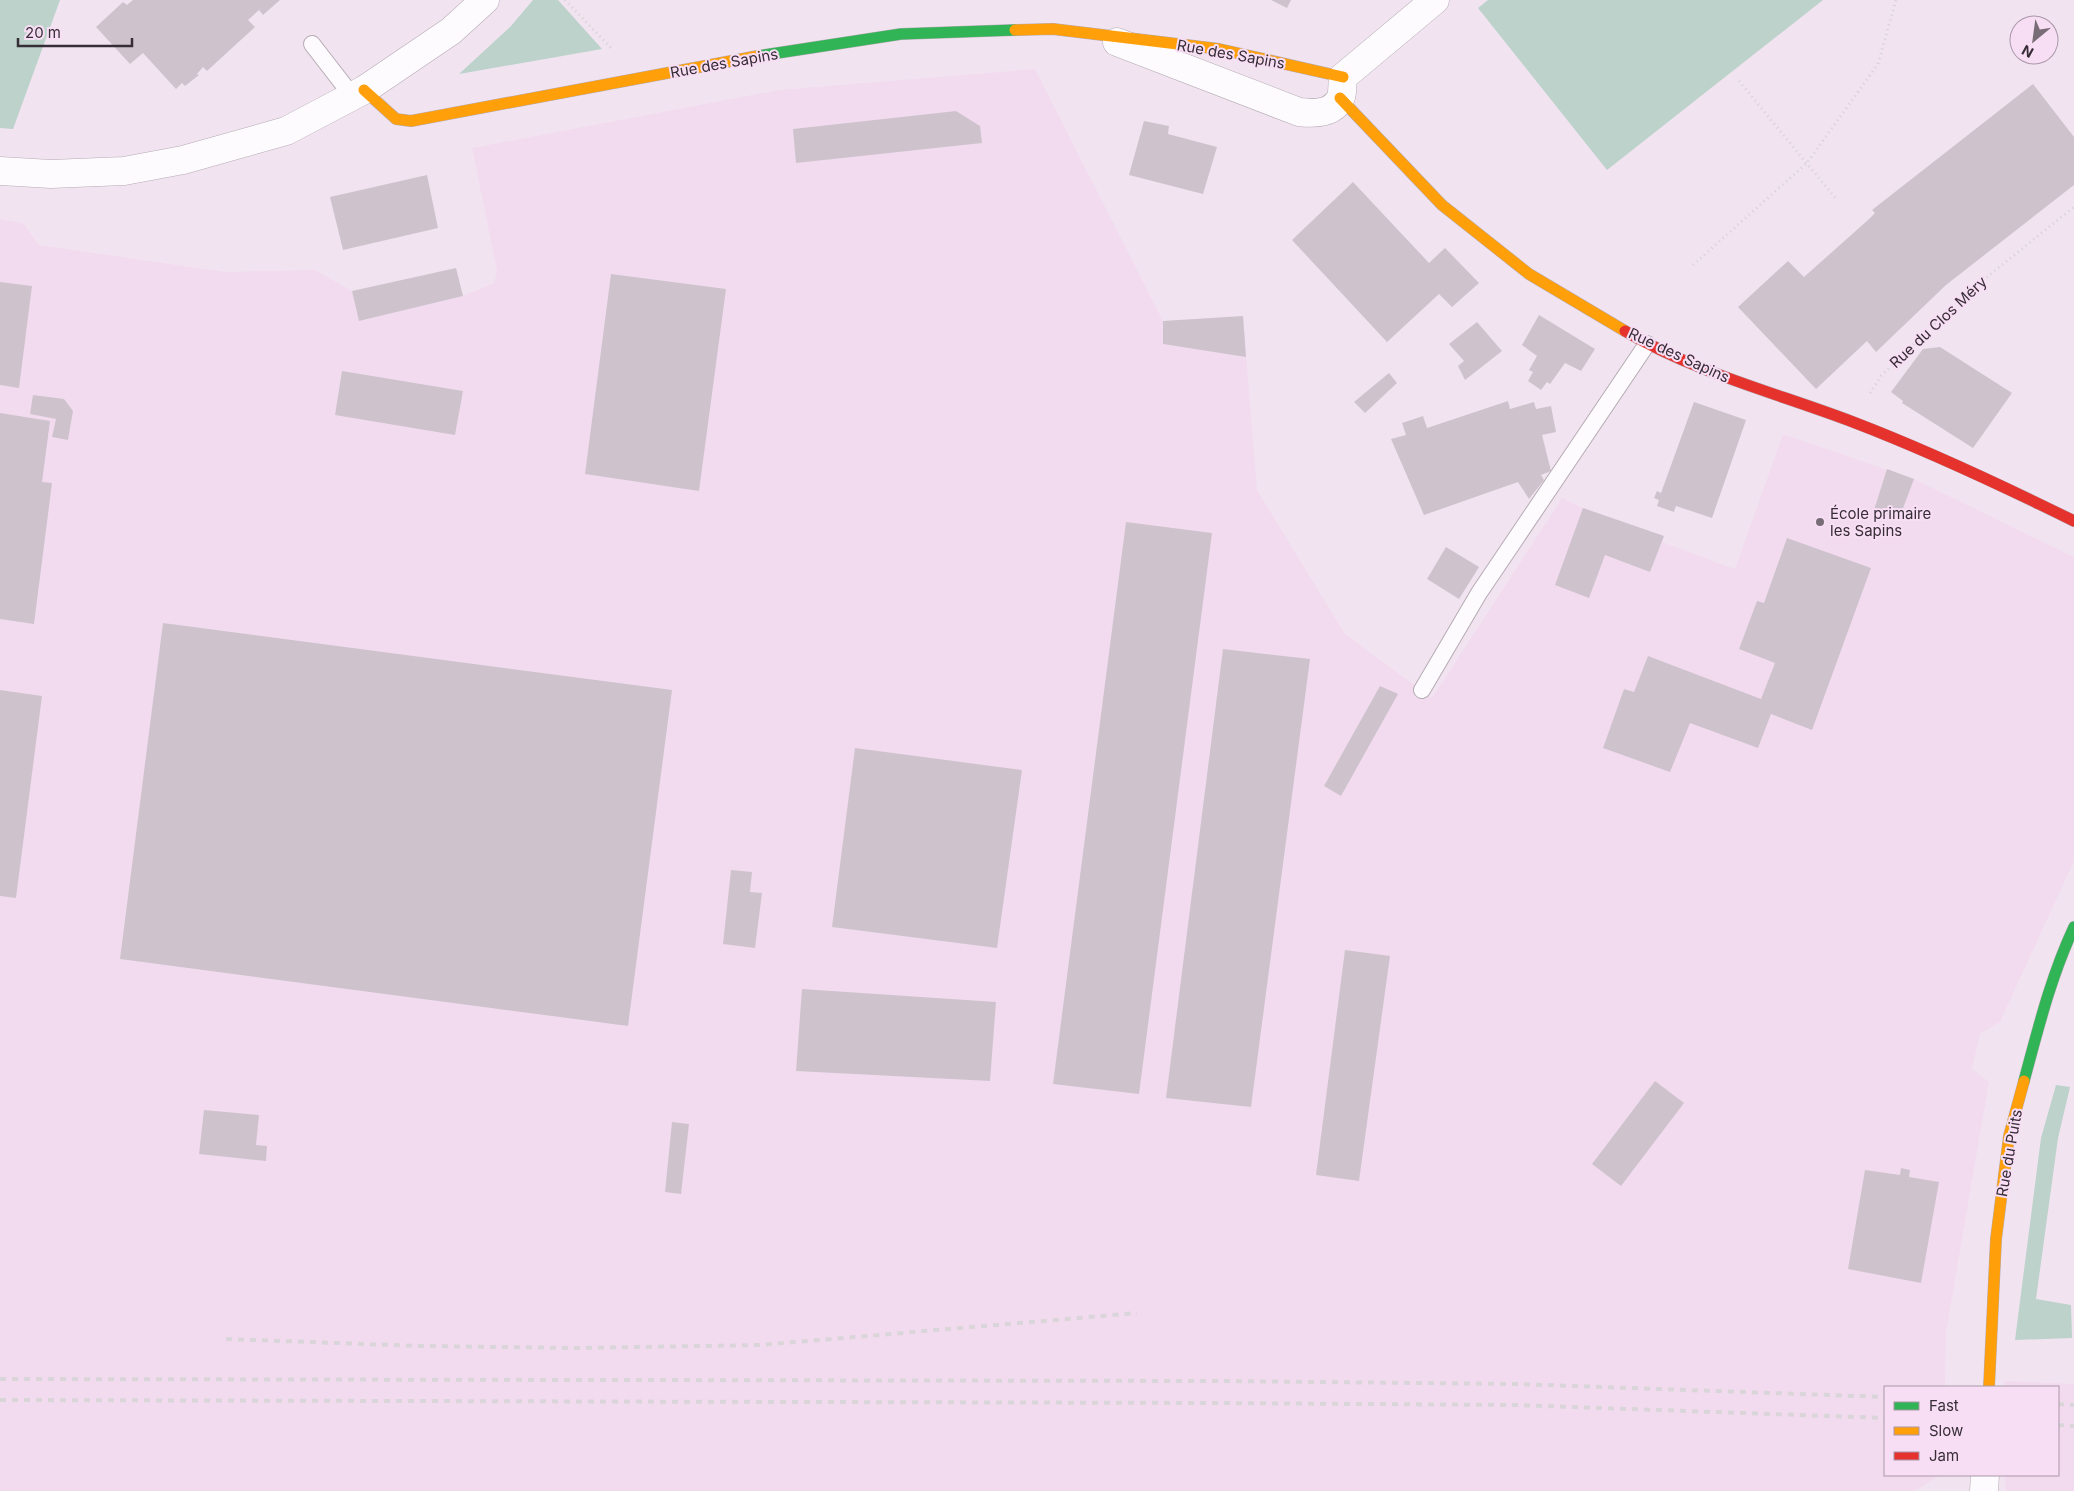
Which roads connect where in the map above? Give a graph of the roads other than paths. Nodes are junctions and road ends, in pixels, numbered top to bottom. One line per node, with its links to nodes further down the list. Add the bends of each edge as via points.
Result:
1 (485, 0): 6 (street, via 451,31)
2 (1435, 0): 5 (street)
3 (1098, 35): 5 (street, Rue des Sapins, via 1219,49); 5 (street, Rue des Sapins, via 1300,112 1315,114 1328,111); 6 (street, Rue des Sapins, via 1053,28 901,34 729,60 411,121 396,119)
4 (312, 44): 6 (lane)
5 (1342, 87): 8 (street, Rue des Sapins, via 1442,205 1529,274)
6 (359, 94): 7 (street, via 286,131 183,160 124,171 51,174)
7 (0, 171)
8 (1648, 344): 9 (street, Rue des Sapins, via 1732,380 1853,422 1978,474); 10 (lane, via 1479,593)
9 (2074, 521)
10 (1422, 690)
11 (2074, 927): 12 (street, Rue du Puits, via 2045,1003 2009,1136 1996,1239)
12 (1989, 1386)
13 (1985, 1476): 14 (street)
14 (1984, 1491)

